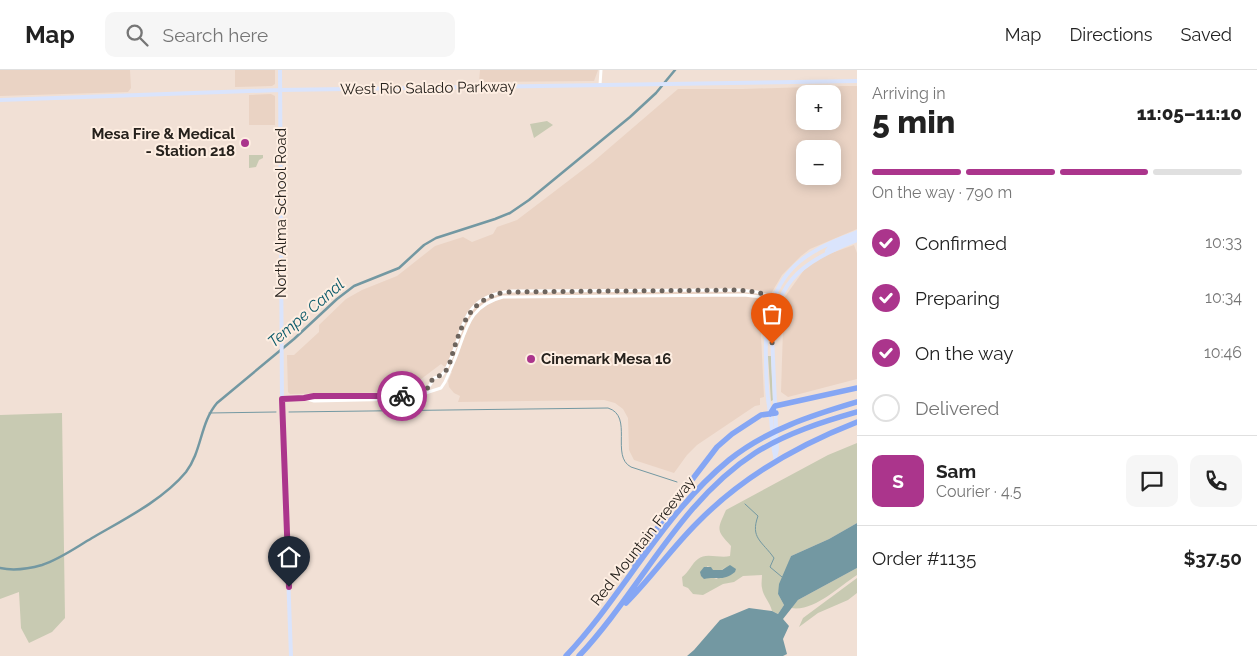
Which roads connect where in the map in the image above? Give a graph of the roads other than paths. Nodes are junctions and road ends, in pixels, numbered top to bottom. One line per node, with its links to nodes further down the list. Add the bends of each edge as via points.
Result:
1 (280, 70): 5 (main road, North Alma School Road)
2 (601, 70): 4 (street)
3 (857, 81): 4 (main road, West Rio Salado Parkway)
4 (600, 85): 5 (main road, West Rio Salado Parkway)
5 (280, 90): 6 (main road, West Rio Salado Parkway); 18 (main road, North Alma School Road)
6 (0, 100)
7 (857, 234): 8 (main road); 9 (main road)
8 (850, 235): 10 (main road, via 849,239); 11 (main road, via 814,251 801,261 785,277)
9 (855, 241): 10 (main road)
10 (826, 252): 11 (main road, via 800,271)
11 (776, 301): 12 (street, via 757,292 739,290 501,293 483,300 468,315 447,369); 13 (street, via 736,295 501,297 486,303 472,316); 20 (main road, via 772,336); 22 (main road, via 767,320 765,337 768,405)
12 (439, 376): 13 (street); 14 (street)
13 (445, 382): 16 (street, via 442,388)
14 (432, 383): 16 (street); 17 (street, via 409,395)
15 (857, 388): 20 (highway)
16 (436, 389): 17 (street, via 401,400 314,401)
17 (304, 398): 18 (street)
18 (282, 399): 27 (main road, North Alma School Road)
19 (857, 402): 25 (highway, Red Mountain Freeway, via 787,426 730,459 689,500)
20 (776, 406): 22 (highway)
21 (857, 412): 26 (highway, Red Mountain Freeway, via 787,436 732,469 694,507)
22 (773, 414): 24 (main road, via 772,453); 25 (highway, via 761,415 740,428 712,453 640,554)
23 (857, 422): 24 (highway)
24 (776, 460): 26 (highway, via 697,522)
25 (631, 575): 28 (highway, Red Mountain Freeway)
26 (608, 621): 29 (highway, Red Mountain Freeway)
27 (291, 656)
28 (566, 656)
29 (579, 656)

